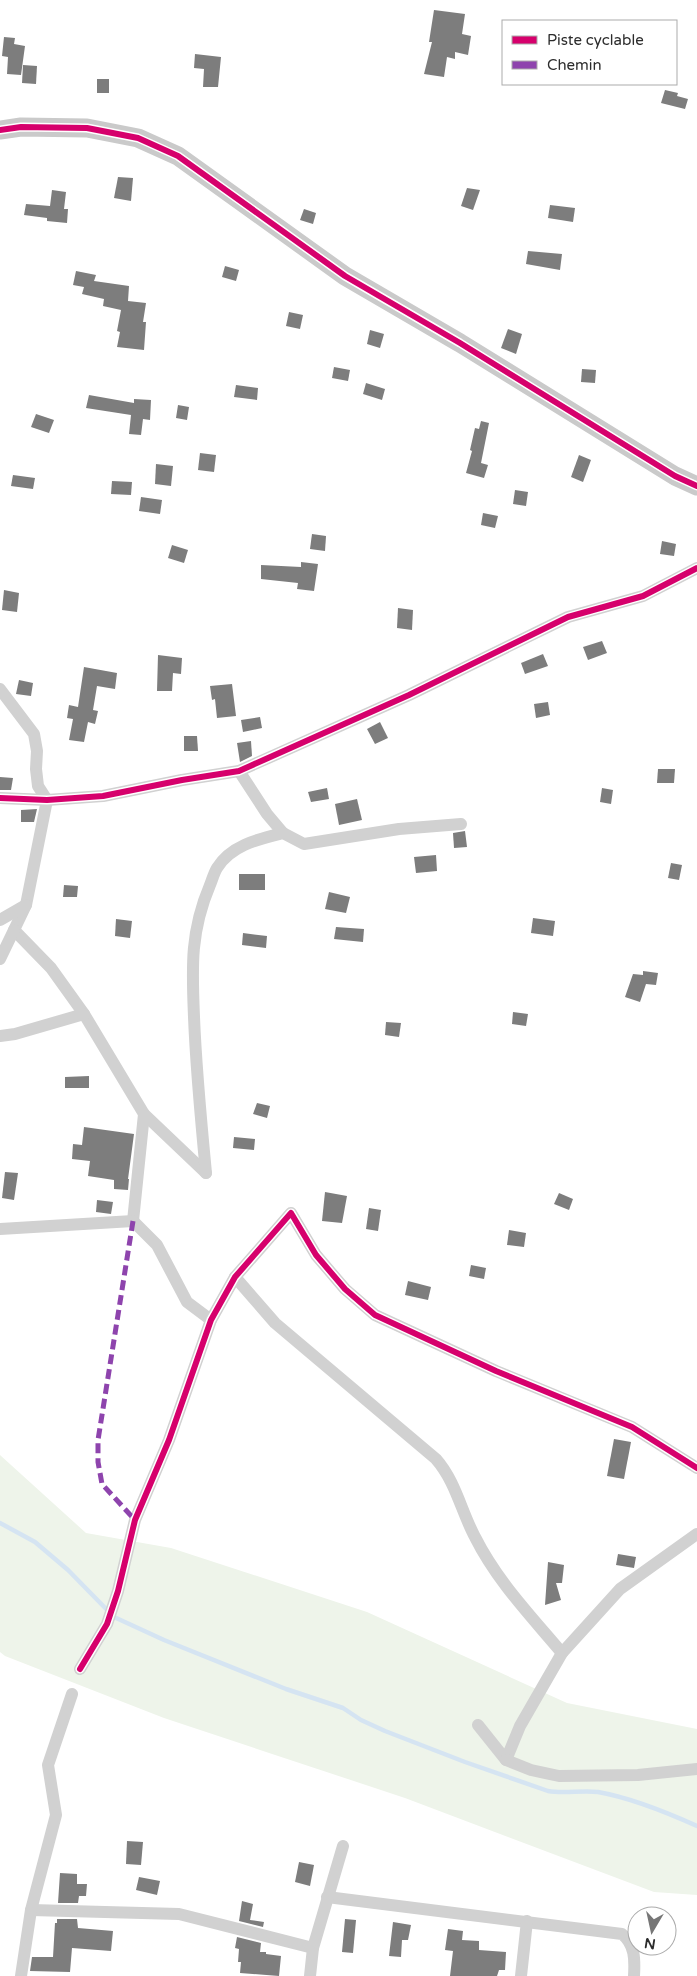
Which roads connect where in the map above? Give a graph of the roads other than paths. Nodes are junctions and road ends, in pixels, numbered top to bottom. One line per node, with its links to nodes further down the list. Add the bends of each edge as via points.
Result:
1 (0, 130): 2 (street, via 21,127 87,128 138,138 178,156 345,276 675,476)
2 (697, 486)
3 (697, 568): 5 (street, via 644,596 568,617 409,695)
4 (0, 689): 7 (street, via 34,734 38,786)
5 (239, 771): 7 (street, via 103,796); 9 (street)
6 (0, 798): 7 (street)
7 (47, 800): 10 (street)
8 (460, 824): 9 (street, via 399,829 304,844)
9 (283, 833): 16 (street, via 251,841 231,853 217,868 198,922 192,957 196,1077 206,1173)
10 (26, 905): 11 (street); 12 (street)
11 (0, 920)
12 (14, 930): 13 (street); 14 (street, via 51,968)
13 (0, 959)
14 (84, 1014): 15 (street); 16 (street)
15 (0, 1036)
16 (144, 1114): 17 (street)
17 (133, 1221): 18 (street); 20 (street, via 156,1245 186,1302)
18 (0, 1229)
19 (235, 1277): 20 (street); 21 (street, via 291,1213 316,1255 345,1289 376,1315 496,1371 632,1427); 23 (street, via 275,1323 436,1459 452,1484 475,1537 509,1591)
20 (211, 1320): 24 (street, via 169,1440 135,1520 107,1624)
21 (697, 1468)
22 (697, 1534): 23 (street, via 620,1589)
23 (562, 1652): 27 (street, via 520,1726)
24 (80, 1670)
25 (72, 1694): 31 (street, via 48,1765 56,1816)
26 (478, 1726): 27 (street)
27 (506, 1760): 28 (street, via 559,1776 638,1775)
28 (697, 1769)
29 (343, 1846): 30 (street)
30 (327, 1897): 32 (street); 33 (street)
31 (31, 1910): 33 (street, via 179,1914); 34 (street)
32 (527, 1921): 36 (street); 37 (street, via 622,1934 630,1940 635,1958)
33 (313, 1948): 35 (street)
34 (21, 1976)
35 (310, 1976)
36 (521, 1976)
37 (634, 1976)

